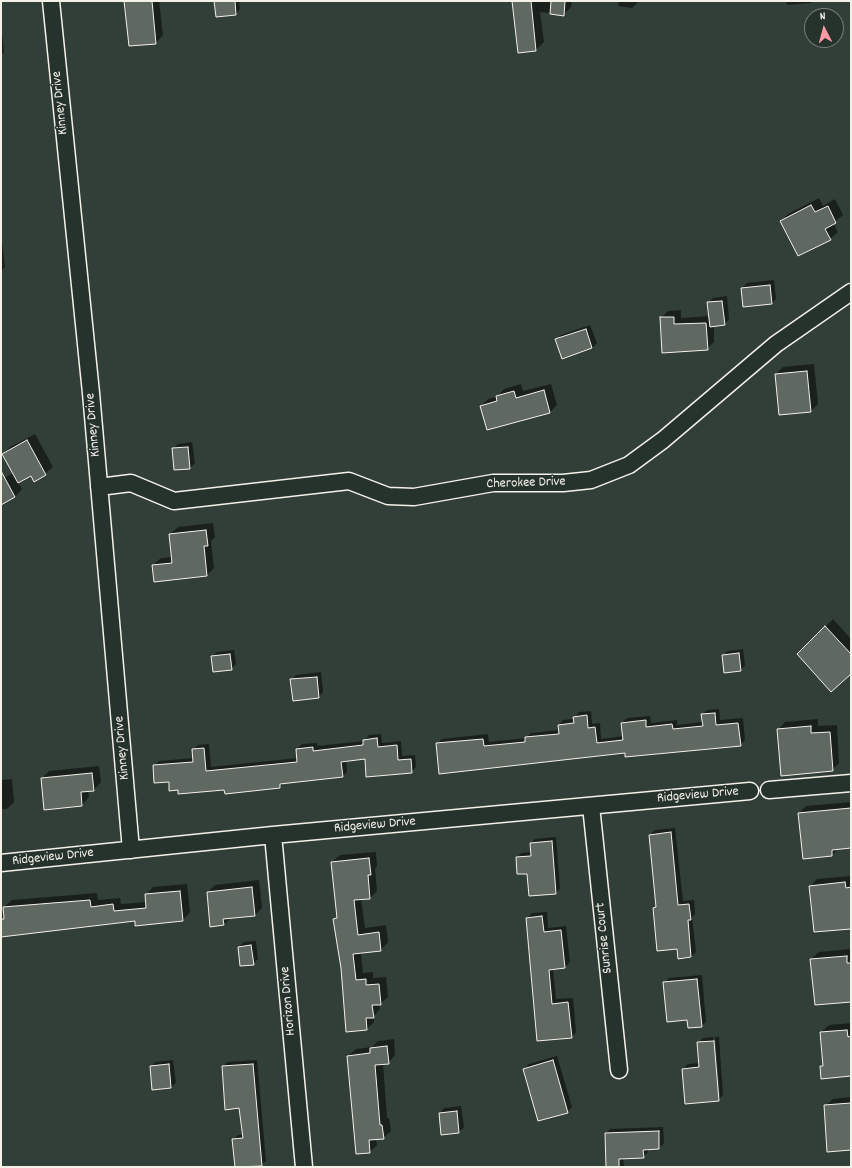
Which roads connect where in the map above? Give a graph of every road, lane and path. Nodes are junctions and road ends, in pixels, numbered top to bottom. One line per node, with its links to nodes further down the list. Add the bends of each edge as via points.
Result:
1 (51, 1): 3 (street, Kinney Drive)
2 (851, 292): 3 (street, Cherokee Drive, via 776,344 663,440 629,465 591,480 563,483 493,483 414,497 388,496 349,481 174,501 131,483)
3 (100, 487): 9 (street, Kinney Drive)
4 (851, 783): 5 (street)
5 (769, 790)
6 (750, 791): 7 (street, Ridgeview Drive)
7 (591, 806): 8 (street, Ridgeview Drive); 11 (street, Sunrise Court)
8 (273, 835): 9 (street, Ridgeview Drive); 12 (street, Horizon Drive)
9 (131, 850): 10 (street, Ridgeview Drive)
10 (1, 863)
11 (619, 1070)
12 (304, 1167)

